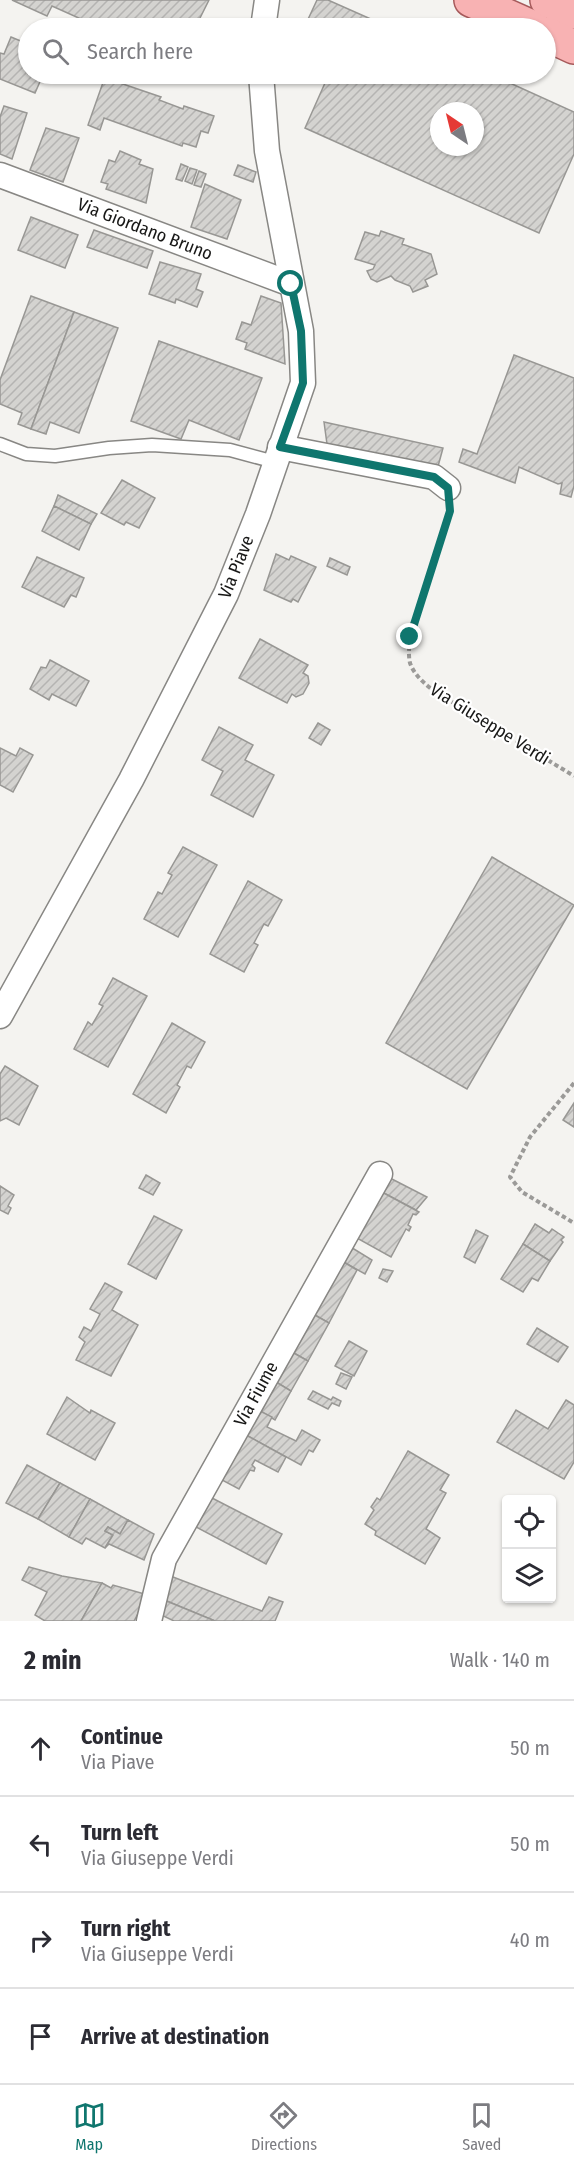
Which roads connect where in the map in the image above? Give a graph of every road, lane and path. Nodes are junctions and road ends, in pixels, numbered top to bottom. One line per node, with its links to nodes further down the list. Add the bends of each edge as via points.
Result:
1 (267, 0): 5 (street)
2 (471, 0): 6 (main road)
3 (547, 0): 4 (main road)
4 (574, 12)
5 (264, 18)
6 (512, 18)
7 (556, 39): 8 (main road)
8 (574, 47)
9 (262, 84): 11 (street, Via Piave, via 267,152)
10 (0, 175): 11 (street, Via Giordano Bruno)
11 (291, 284): 13 (street, Via Piave, via 301,331 303,383)
12 (0, 444): 13 (lane, via 26,454 55,456 152,446)
13 (277, 454): 14 (street, via 434,477); 16 (street, Via Piave, via 258,514 221,604 131,780)
14 (448, 488): 15 (path, Via Giuseppe Verdi, via 450,511 410,637 411,665 434,691)
15 (574, 776)
16 (0, 1016)
17 (574, 1083): 19 (path, via 530,1137 510,1177 522,1192)
18 (380, 1174): 20 (street, Via Fiume, via 164,1559)
19 (574, 1223)
20 (149, 1621)

